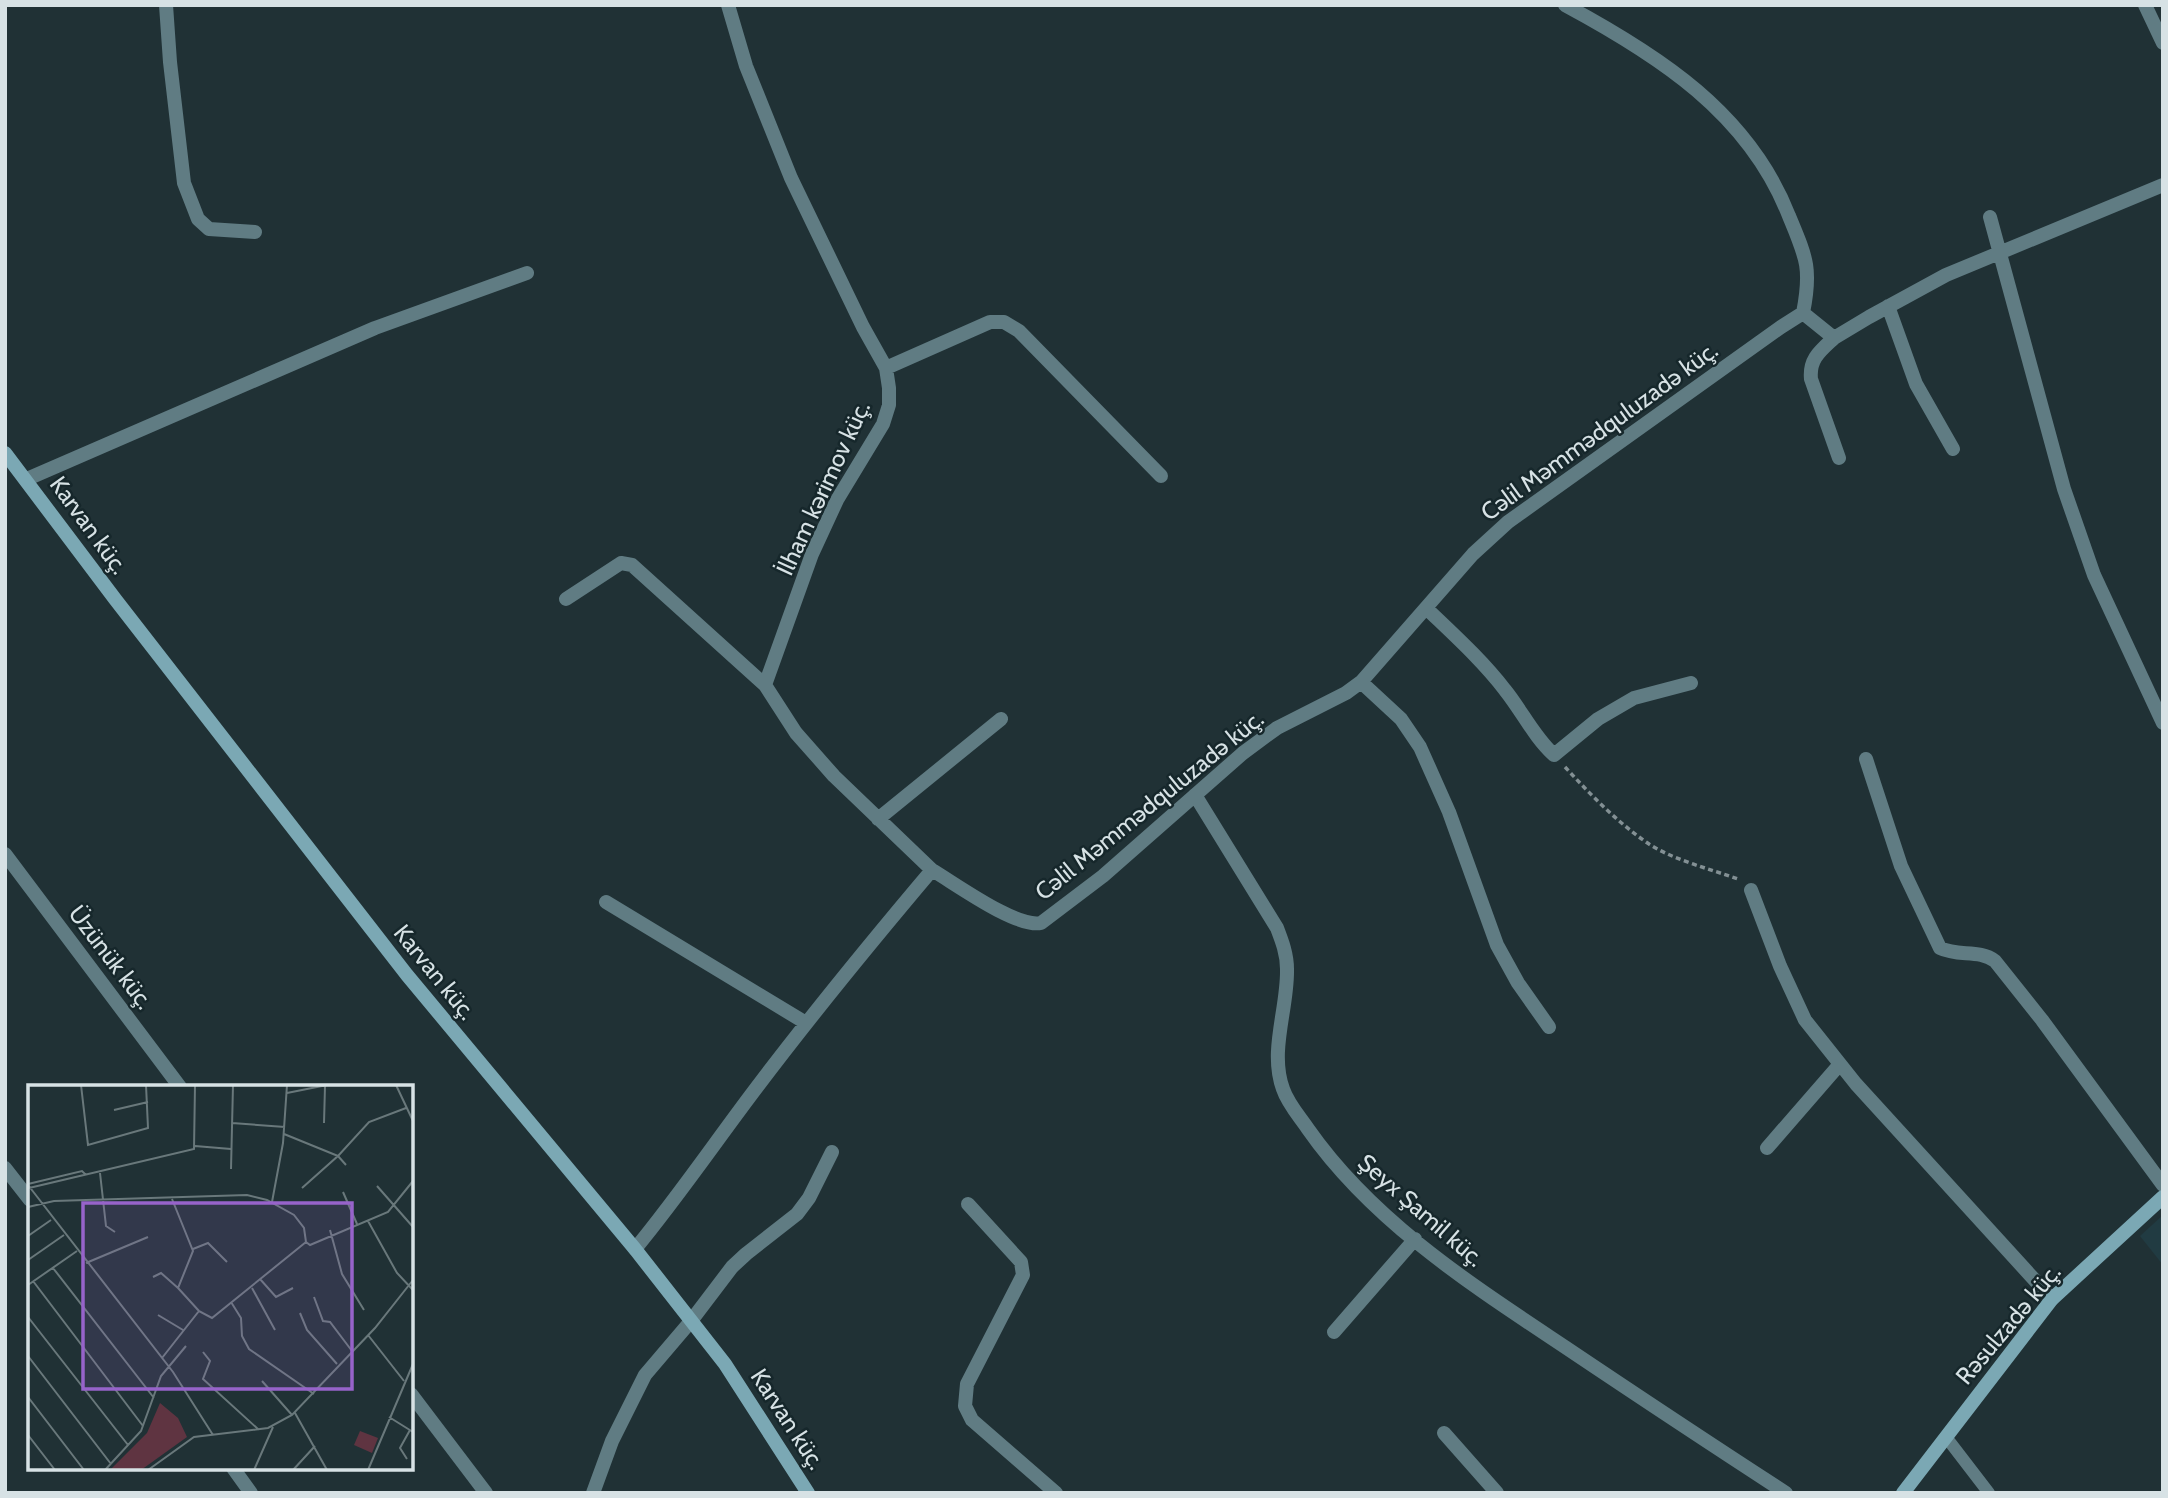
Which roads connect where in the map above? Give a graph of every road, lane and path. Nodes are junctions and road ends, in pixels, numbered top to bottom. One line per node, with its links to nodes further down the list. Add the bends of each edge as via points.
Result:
1 (166, 5): 8 (street, via 184,183 198,219 209,229)
2 (728, 5): 14 (street, İlham kərimov küç., via 746,66 791,178)
3 (1565, 5): 12 (street, via 1626,38 1699,92 1754,148 1784,202 1805,254 1809,273)
4 (2144, 5): 5 (street)
5 (2163, 43)
6 (2163, 185): 9 (street)
7 (1990, 217): 9 (street)
8 (255, 232)
9 (2001, 253): 11 (street); 26 (street, via 2068,502 2094,575)
10 (527, 273): 19 (street, Karvan küç., via 375,328)
11 (1888, 306): 13 (street); 15 (street, via 1916,384)
12 (1803, 313): 13 (street); 21 (street, Cəlil Məmmədquluzadə küç., via 1508,522)
13 (1834, 338): 17 (street, via 1814,357 1810,369)
14 (886, 368): 18 (street, via 990,322 1004,322 1019,331); 24 (street, İlham kərimov küç., via 889,405 883,424 837,500 812,554)
15 (1953, 449)
16 (5, 453): 19 (street, Karvan küç.)
17 (1839, 458)
18 (1161, 476)
19 (27, 479): 47 (street, Karvan küç., via 115,600 407,975)
20 (566, 599): 24 (street, via 621,563 632,565)
21 (1426, 608): 22 (street, Cəlil Məmmədquluzadə küç.); 27 (street, via 1485,665)
22 (1361, 682): 29 (street, Cəlil Məmmədquluzadə küç., via 1277,728); 36 (street, via 1401,719 1420,747 1497,945)
23 (1691, 683): 27 (street, via 1634,698 1598,719)
24 (765, 685): 30 (street, via 796,733)
25 (1001, 719): 30 (street)
26 (2163, 723)
27 (1554, 755): 33 (path, via 1591,795 1647,843 1740,879)
28 (1867, 759): 42 (street, via 1902,866 1940,948 1987,955 1995,961)
29 (1195, 795): 32 (street, Cəlil Məmmədquluzadə küç., via 1041,923 1015,919); 46 (street, Şeyx Şamil küç., via 1277,928 1285,950 1279,1054 1284,1092 1343,1175)
30 (878, 819): 32 (street)
31 (5, 855): 38 (street, Üzünük küç.)
32 (932, 870): 35 (street)
33 (1751, 890): 37 (street, via 1805,1020)
34 (606, 902): 35 (street)
35 (806, 1023): 47 (street)
36 (1549, 1027)
37 (1840, 1065): 39 (street); 48 (street)
38 (178, 1085)
39 (1767, 1148)
40 (832, 1152): 49 (street, via 797,1214 746,1254)
41 (5, 1168): 43 (street)
42 (2163, 1185)
43 (28, 1197)
44 (2163, 1197): 48 (street, Rəsulzadə küç.)
45 (968, 1204): 59 (street, via 1021,1262 1023,1275 967,1384 965,1406 972,1420)
46 (1415, 1239): 50 (street); 61 (street, Şeyx Şamil küç., via 1473,1285)
47 (635, 1249): 49 (street, Karvan küç.)
48 (2052, 1299): 53 (street, Rəsulzadə küç.)
49 (691, 1321): 57 (street, via 645,1375 631,1399); 58 (street, Karvan küç., via 725,1364)
50 (1334, 1332)
51 (413, 1397): 56 (street)
52 (1444, 1433): 60 (street)
53 (1946, 1437): 62 (street, Rəsulzadə küç.); 63 (lane)
54 (234, 1470): 55 (street)
55 (251, 1493)
56 (486, 1493)
57 (593, 1493)
58 (808, 1493)
59 (1056, 1493)
60 (1497, 1493)
61 (1786, 1493)
62 (1903, 1493)
63 (1989, 1493)

